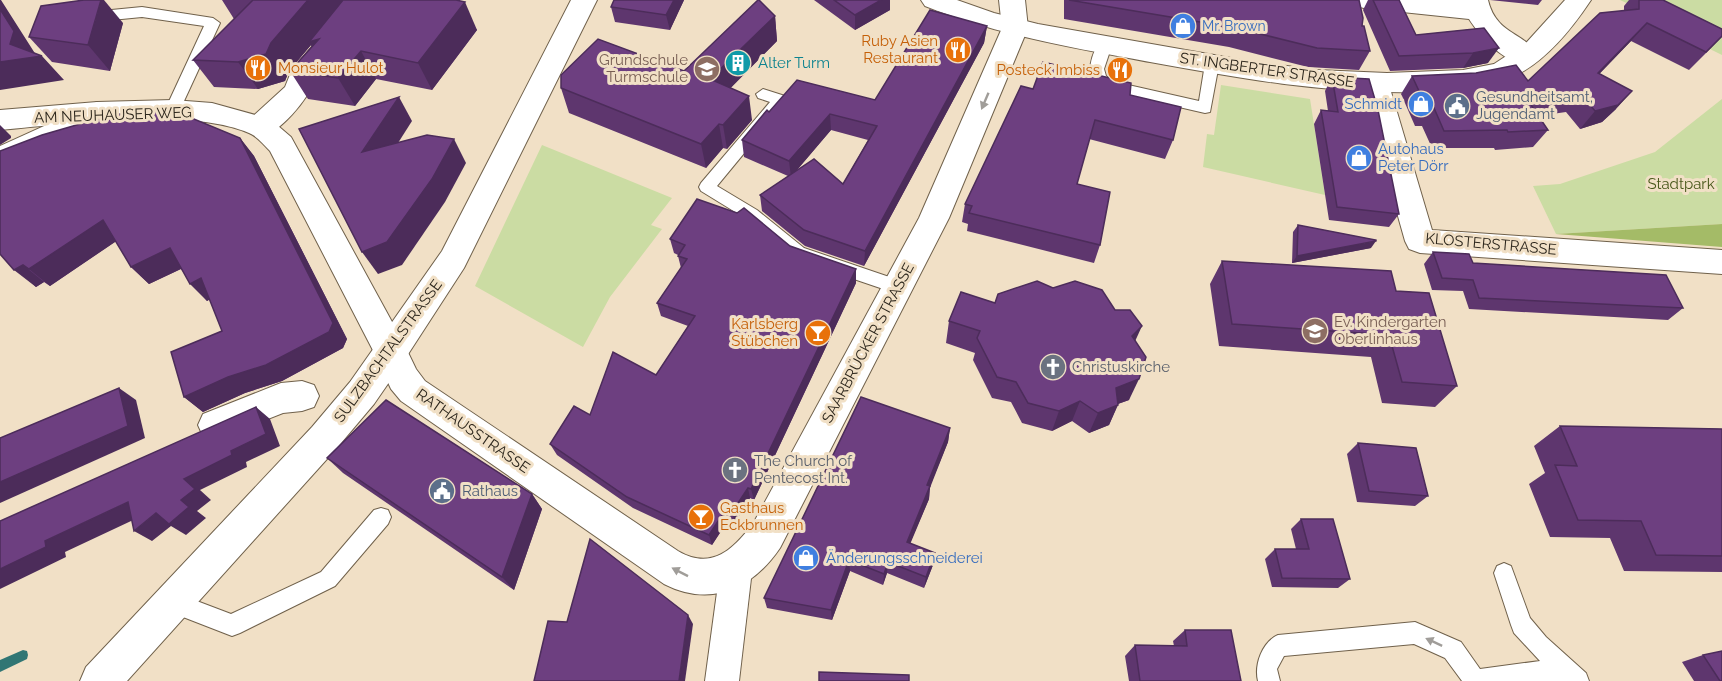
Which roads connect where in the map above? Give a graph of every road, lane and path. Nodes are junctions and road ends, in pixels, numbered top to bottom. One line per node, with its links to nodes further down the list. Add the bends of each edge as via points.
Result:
1 (365, 0): 17 (street, via 301,79 288,102)
2 (934, 0): 7 (street, ST. INGBERTER STRASSE, via 976,18)
3 (1364, 0): 6 (street)
4 (1578, 0): 10 (street, ST. INGBERTER STRASSE)
5 (581, 6): 21 (street, SULZBACHTALSTRASSE, via 453,259)
6 (1476, 6): 10 (street, via 1500,40)
7 (1014, 14): 9 (street, ST. INGBERTER STRASSE); 20 (street, SAARBRÜCKER STRASSE, one-way to 20, via 956,172)
8 (79, 18): 14 (lane, via 142,12 213,23)
9 (1105, 45): 11 (street, ST. INGBERTER STRASSE); 11 (lane, via 1097,69 1099,78 1110,86 1205,108)
10 (1526, 56): 12 (street, ST. INGBERTER STRASSE, via 1505,70 1475,80)
11 (1212, 64): 12 (street, ST. INGBERTER STRASSE)
12 (1375, 85): 19 (street, KLOSTERSTRASSE, via 1420,241)
13 (763, 94): 20 (lane, via 780,100 707,187 751,214 798,253)
14 (173, 110): 15 (street, AM NEUHAUSER WEG); 17 (street, AM NEUHAUSER WEG, via 212,113)
15 (97, 112): 16 (street, AM NEUHAUSER WEG); 18 (street)
16 (0, 120)
17 (260, 126): 21 (street, RATHAUSSTRASSE, via 281,144)
18 (0, 158)
19 (1722, 262)
20 (898, 287): 25 (street, SAARBRÜCKER STRASSE, via 767,536 754,555)
21 (391, 352): 25 (street, RATHAUSSTRASSE, one-way to 21, via 688,576 665,564 413,391); 27 (street, SULZBACHTALSTRASSE, via 324,438)
22 (302, 396): 23 (street, via 258,406)
23 (182, 440)
24 (381, 517): 27 (lane, via 327,579 232,625)
25 (736, 570): 30 (street)
26 (1504, 573): 28 (lane, via 1522,625)
27 (173, 603): 29 (street, SULZBACHTALSTRASSE)
28 (1570, 675): 32 (lane)
29 (100, 681)
30 (722, 681)
31 (1269, 681): 32 (lane, one-way to 31, via 1453,650 1415,633 1278,646 1266,668)
32 (1475, 681)

